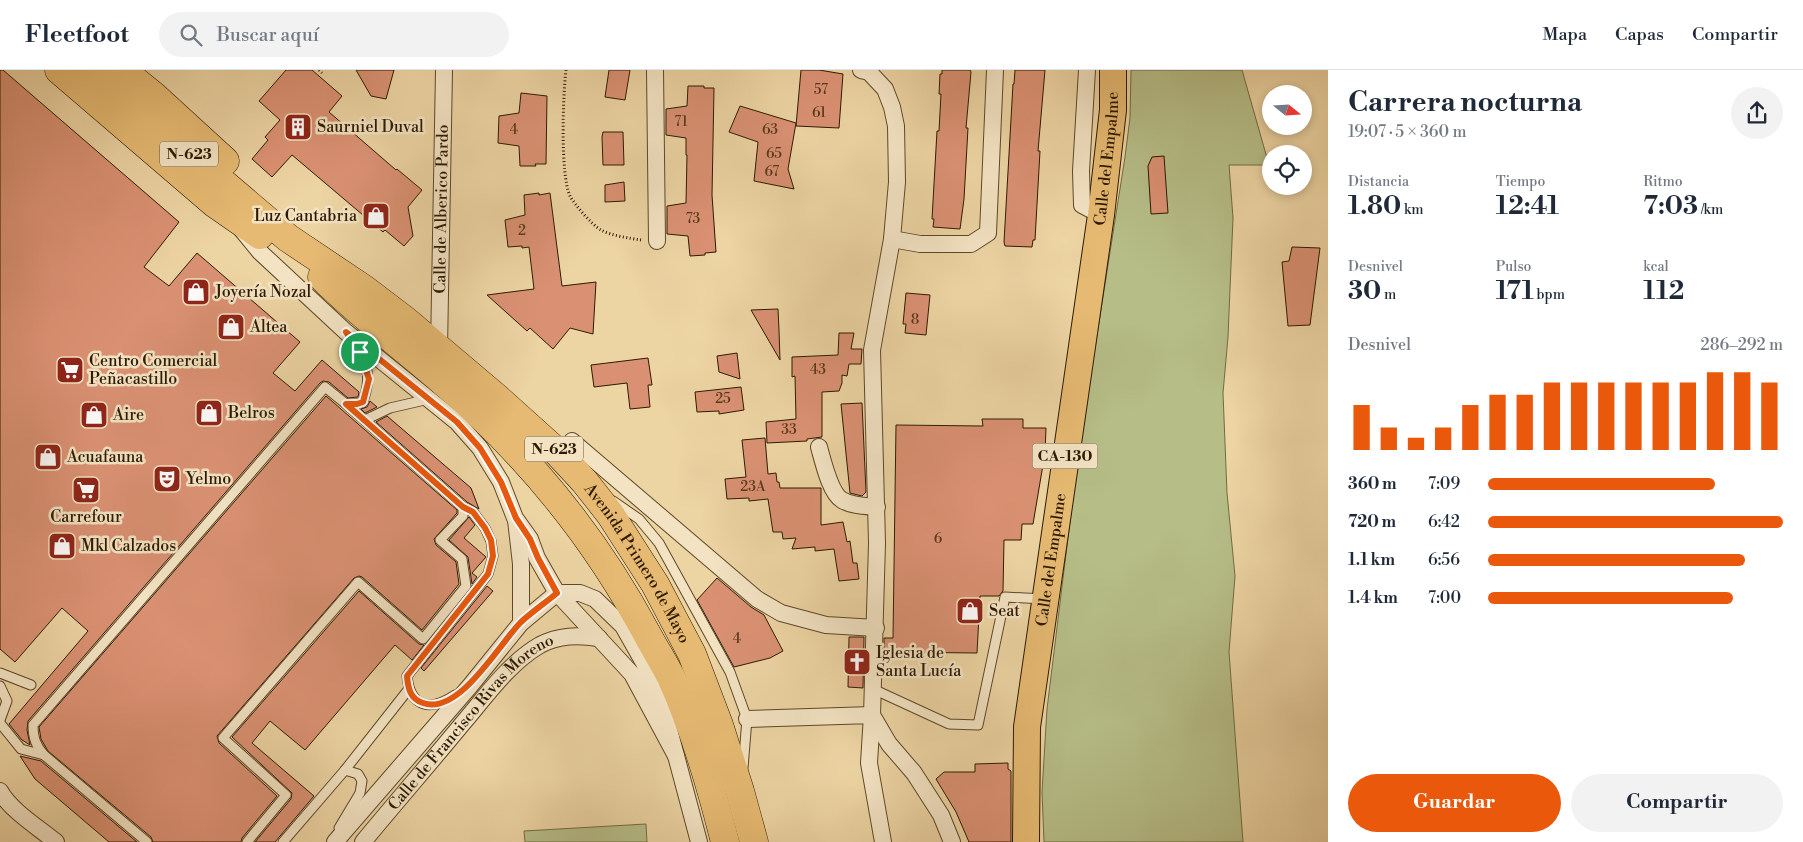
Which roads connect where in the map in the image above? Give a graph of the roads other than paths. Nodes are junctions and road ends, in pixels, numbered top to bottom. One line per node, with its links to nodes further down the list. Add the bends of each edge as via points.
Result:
1 (59, 70): 10 (highway)
2 (90, 70): 12 (highway, Avenida Primero de Mayo / N-623)
3 (122, 70): 16 (highway)
4 (444, 70): 18 (street, Calle de Alberico Pardo)
5 (655, 70): 14 (street)
6 (862, 70): 13 (street, via 869,72 884,88 896,126 897,182)
7 (995, 70): 13 (street, via 988,233 971,244 920,244)
8 (1087, 70): 11 (street, via 1082,205)
9 (1113, 70): 11 (main road, Calle del Empalme / CA-130, via 1113,110)
10 (214, 203): 15 (highway); 17 (street, Avenida Primero de Mayo, via 260,252)
11 (1101, 215): 29 (main road, Calle del Empalme / CA-130)
12 (288, 238): 15 (highway, Avenida Primero de Mayo); 16 (highway, Avenida Primero de Mayo)
13 (892, 239): 26 (street, via 872,350)
14 (657, 241)
15 (322, 278): 17 (highway, Avenida Primero de Mayo)
16 (364, 289): 18 (highway, Avenida Primero de Mayo / N-623)
17 (356, 324): 19 (street, Avenida Primero de Mayo); 20 (lane, via 360,352 369,379 363,402); 55 (highway, Avenida Primero de Mayo / N-623, via 481,416 536,473 585,533 626,596 670,676 697,744)
18 (439, 349): 24 (highway, Avenida Primero de Mayo / N-623, via 557,452)
19 (429, 399): 21 (lane, via 390,408); 27 (street, Avenida Primero de Mayo, via 457,422 480,448 501,482)
20 (346, 404): 21 (lane); 42 (lane, via 325,387 33,725 37,747)
21 (365, 420): 25 (lane)
22 (572, 441): 31 (street, via 756,599 781,613 826,625)
23 (819, 448): 26 (street, via 833,490 842,500)
24 (584, 481): 40 (lane, via 639,519 659,543 730,672); 46 (highway, Avenida Primero de Mayo / N-623, via 610,514 655,584 692,654)
25 (463, 507): 38 (lane, via 473,512 491,540 493,556 488,574 407,676); 49 (lane, via 463,516 440,540 462,559 466,586 422,638 358,582 223,738 286,795)
26 (877, 508): 31 (street)
27 (516, 518): 28 (street, Avenida Primero de Mayo); 30 (street, Avenida Primero de Mayo, via 521,564)
28 (557, 593): 30 (street, Calle de Francisco Rivas Moreno); 32 (street, Avenida Primero de Mayo); 43 (street, Avenida Primero de Mayo, via 580,593 595,599 623,626 644,663 663,708)
29 (1045, 599): 37 (lane, via 1005,598 978,725 949,724); 59 (main road, Calle del Empalme / CA-130, via 1026,727)
30 (521, 622): 36 (street, Calle de Francisco Rivas Moreno)
31 (876, 628): 37 (street)
32 (599, 638): 43 (street, Avenida Primero de Mayo, via 632,674); 53 (street, Calle de Francisco Rivas Moreno, via 577,635 557,638 524,656)
33 (0, 673): 34 (lane)
34 (31, 685)
35 (0, 686): 41 (lane, via 7,700)
36 (470, 686): 38 (lane, via 445,702 428,705 416,701); 52 (street, Calle de Francisco Rivas Moreno)
37 (873, 689): 39 (street)
38 (408, 690): 44 (lane)
39 (872, 715): 40 (street); 57 (street, via 869,763); 58 (street, via 941,815)
40 (747, 719): 46 (lane)
41 (0, 722): 42 (lane, via 21,748)
42 (44, 755): 48 (lane)
43 (676, 756): 54 (street, Avenida Primero de Mayo)
44 (345, 770): 50 (lane); 51 (lane, via 358,774 362,781 360,793)
45 (0, 791): 47 (street, via 16,810)
46 (740, 791): 56 (highway, Avenida Primero de Mayo / N-623)
47 (56, 842)
48 (147, 842)
49 (247, 842)
50 (283, 842)
51 (331, 842)
52 (335, 842)
53 (362, 842)
54 (698, 842)
55 (725, 842)
56 (754, 842)
57 (883, 842)
58 (952, 842)
59 (1026, 842)

